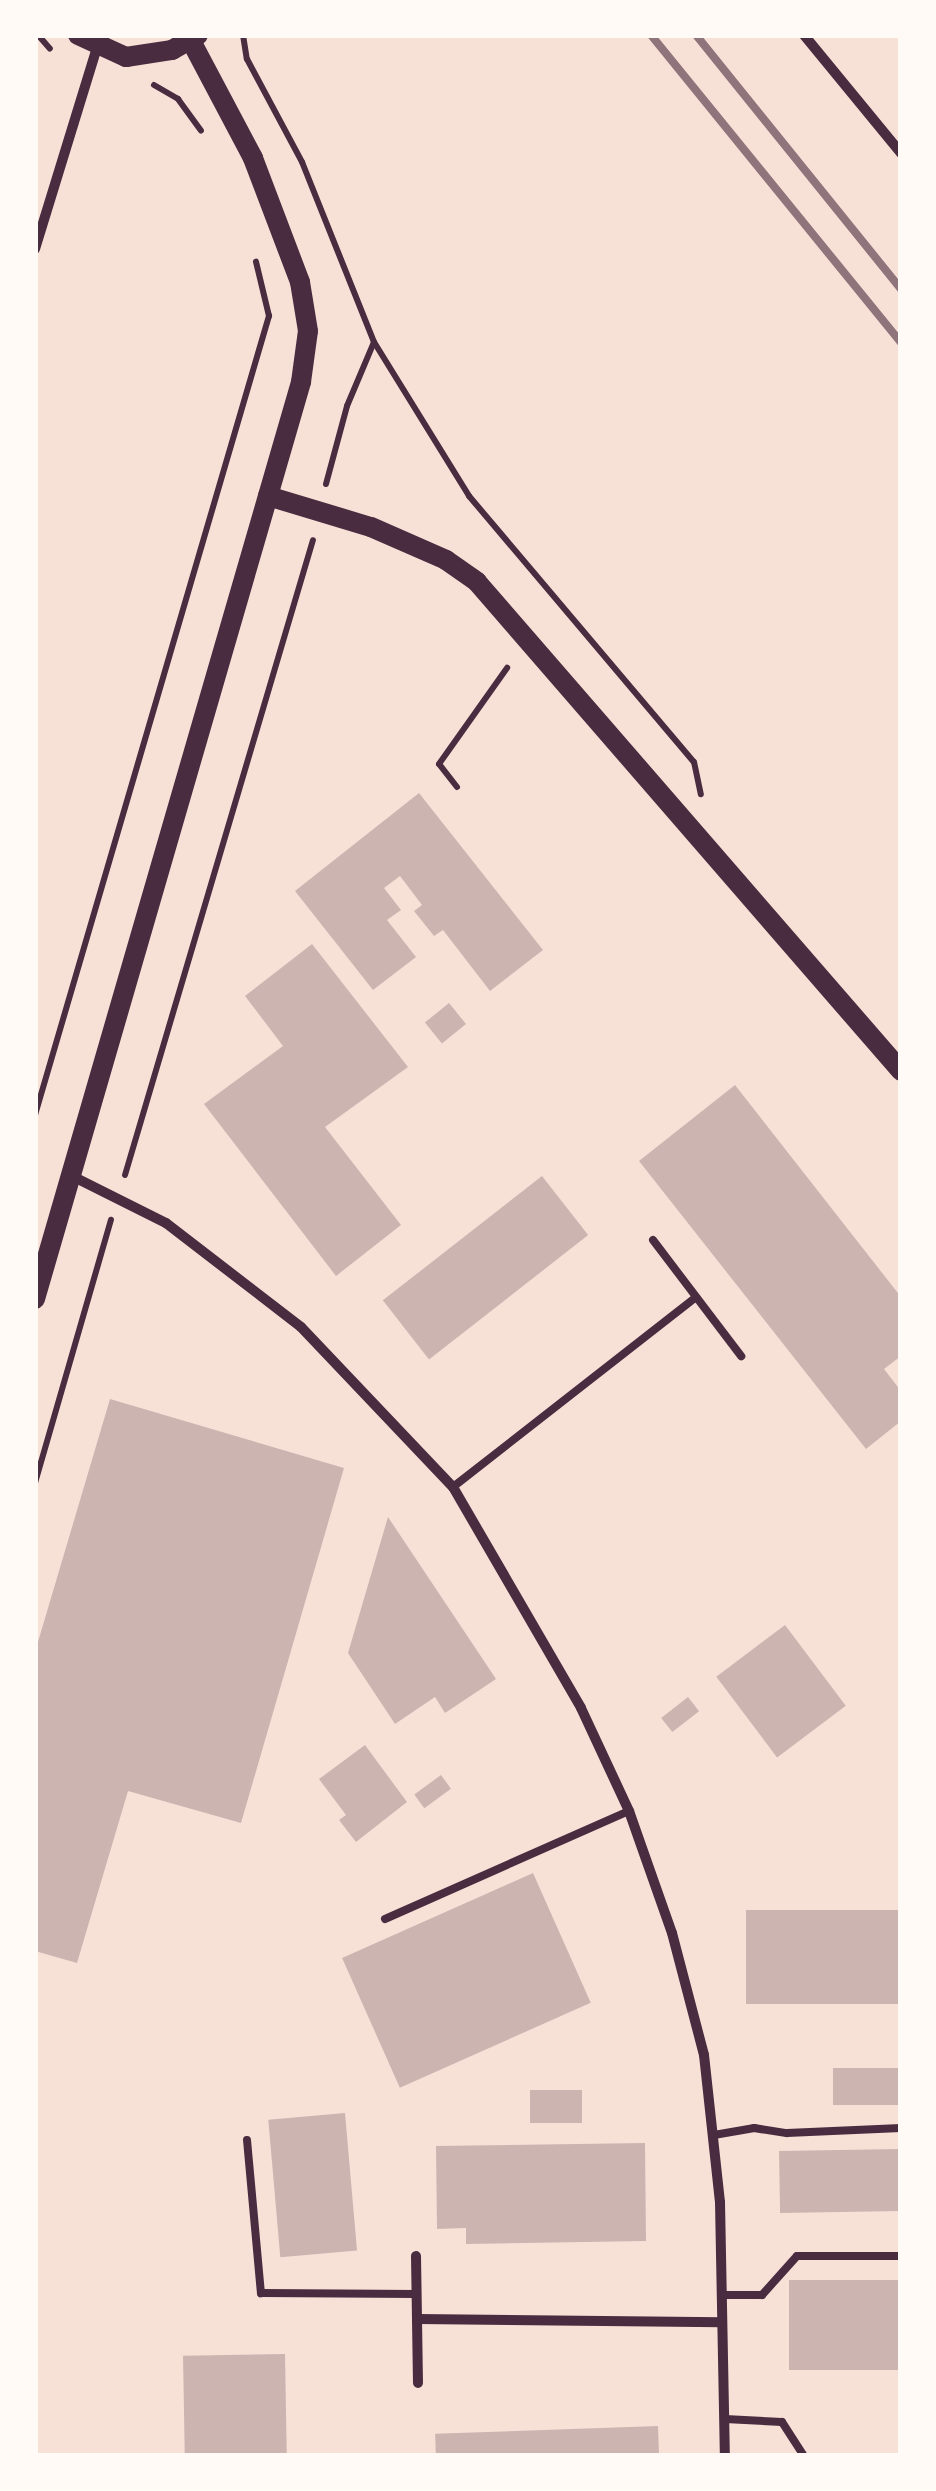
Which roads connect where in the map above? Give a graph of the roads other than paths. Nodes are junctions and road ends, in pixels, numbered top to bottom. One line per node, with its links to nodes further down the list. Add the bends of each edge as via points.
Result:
1 (78, 35): 4 (main road)
2 (804, 35): 5 (street)
3 (194, 38): 4 (main road, via 150,56); 7 (main road, via 253,158 300,282 308,331 301,382)
4 (97, 48): 6 (street)
5 (901, 153)
6 (35, 248)
7 (268, 496): 8 (main road, via 401,540 477,582); 9 (main road)
8 (901, 1071)
9 (72, 1176): 12 (main road); 14 (street, via 166,1223 301,1327)
10 (653, 1240): 11 (lane)
11 (696, 1298): 13 (lane); 14 (lane)
12 (35, 1299)
13 (741, 1356)
14 (453, 1487): 15 (street, via 528,1610)
15 (628, 1812): 16 (lane); 18 (street, via 704,2055)
16 (385, 1919)
17 (901, 2128): 18 (lane, via 787,2133 754,2128)
18 (714, 2135): 23 (street)
19 (246, 2140): 22 (lane, via 261,2293)
20 (416, 2256): 22 (street)
21 (901, 2256): 23 (lane, via 797,2256 762,2295)
22 (416, 2294): 24 (street)
23 (722, 2296): 25 (street)
24 (417, 2319): 25 (street); 26 (street)
25 (722, 2322): 27 (street)
26 (418, 2383)
27 (724, 2418): 28 (street); 29 (lane, via 782,2422)
28 (725, 2456)
29 (804, 2456)

